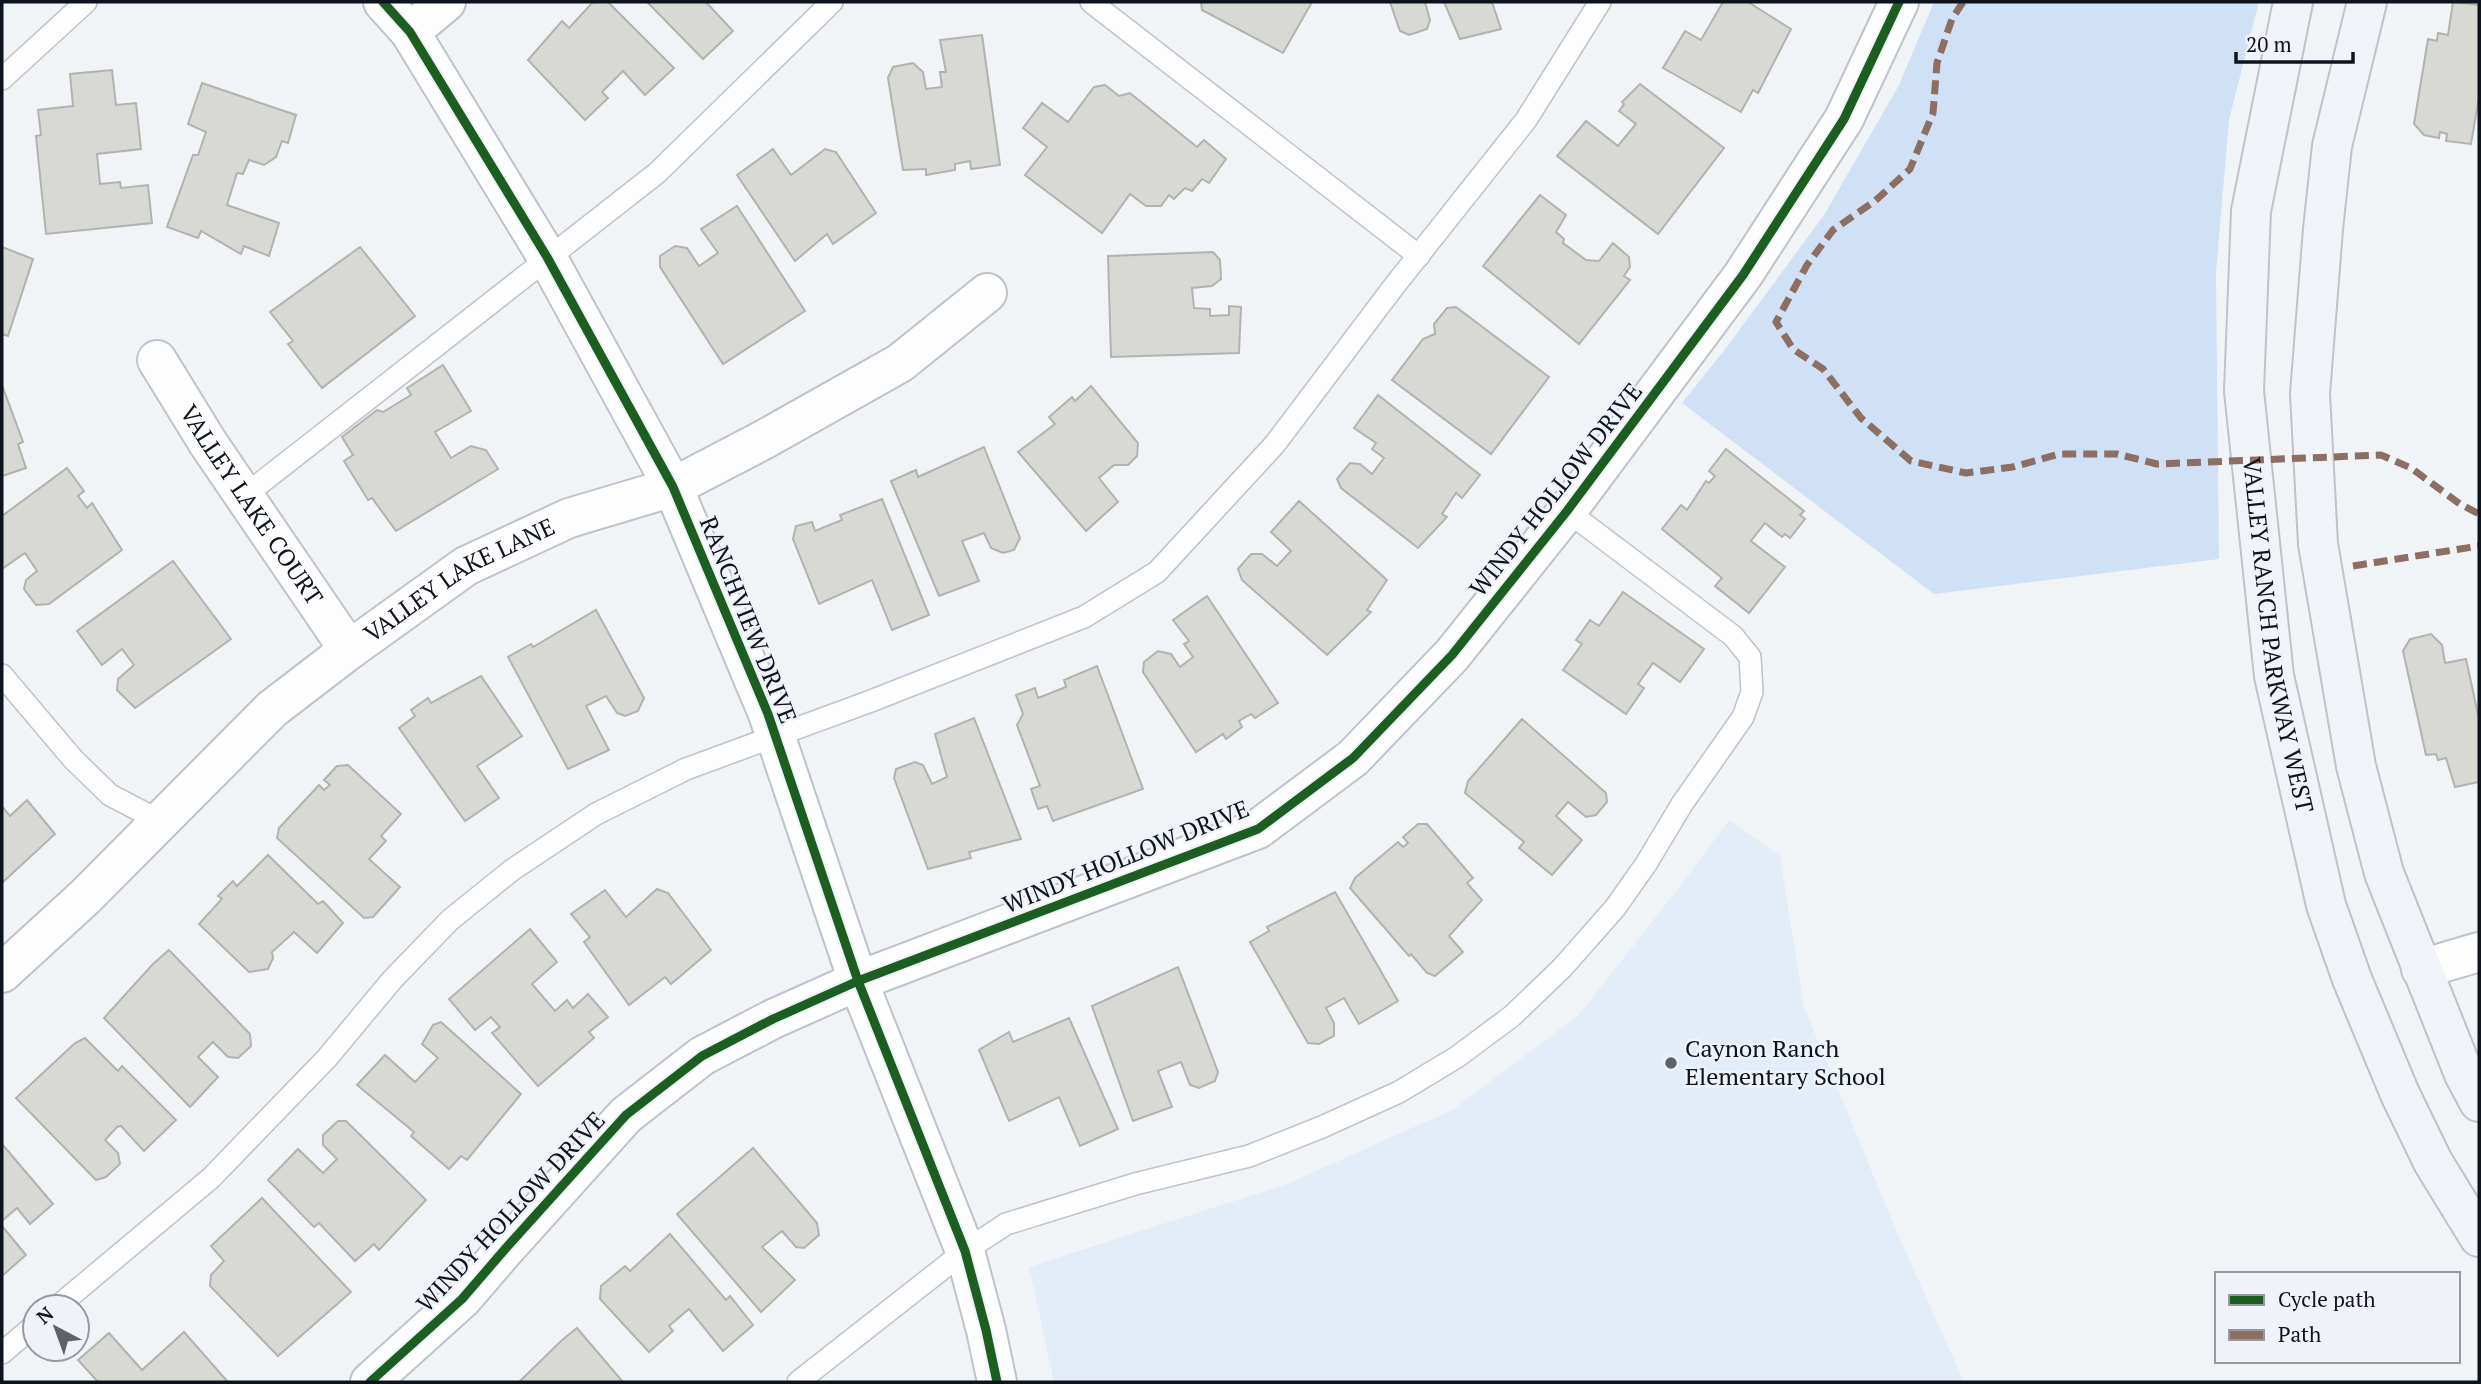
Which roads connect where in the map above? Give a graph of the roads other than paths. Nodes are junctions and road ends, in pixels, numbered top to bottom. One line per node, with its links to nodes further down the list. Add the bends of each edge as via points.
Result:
1 (86, 2): 11 (lane)
2 (383, 2): 10 (street, RANCHVIEW DRIVE)
3 (446, 2): 10 (street)
4 (832, 2): 13 (lane, via 657,173)
5 (1091, 2): 12 (lane)
6 (1600, 2): 12 (lane, via 1526,120)
7 (1899, 2): 18 (street, WINDY HOLLOW DRIVE, via 1844,119 1743,275)
8 (2292, 2): 28 (main road, VALLEY RANCH PARKWAY WEST, via 2251,211 2244,391 2274,676 2326,905 2352,979 2433,1162)
9 (2367, 2): 24 (main road, via 2332,146 2323,229 2310,394 2318,544 2356,766 2384,873)
10 (410, 32): 13 (street, RANCHVIEW DRIVE)
11 (2, 79)
12 (1419, 256): 21 (lane, via 1275,444 1157,572 1084,617)
13 (547, 257): 16 (street, RANCHVIEW DRIVE); 17 (lane)
14 (986, 293): 16 (street, VALLEY LAKE LANE, via 900,363)
15 (157, 360): 17 (street, VALLEY LAKE COURT)
16 (673, 486): 19 (street, VALLEY LAKE LANE, via 569,518 466,566); 21 (street, RANCHVIEW DRIVE)
17 (244, 496): 19 (street, VALLEY LAKE COURT)
18 (1567, 511): 26 (street, WINDY HOLLOW DRIVE, via 1452,655 1353,758 1258,829); 29 (lane, via 1733,636 1750,657 1752,692 1743,717 1615,908 1512,1016 1457,1058 1399,1092 1249,1156 1135,1184 1006,1224)
19 (349, 650): 22 (street, VALLEY LAKE LANE, via 272,709)
20 (2, 675): 22 (lane, via 73,759 110,794)
21 (775, 737): 26 (street, RANCHVIEW DRIVE); 30 (lane, via 686,769 596,814 512,870 450,920 327,1058 211,1178)
22 (160, 821): 25 (street, VALLEY LAKE LANE)
23 (2479, 952): 24 (street)
24 (2421, 969): 27 (main road)
25 (2, 973)
26 (858, 981): 29 (street, RANCHVIEW DRIVE); 33 (street, WINDY HOLLOW DRIVE, via 702,1056 626,1115 462,1299)
27 (2479, 1102)
28 (2479, 1237)
29 (965, 1251): 34 (lane); 35 (street, RANCHVIEW DRIVE)
30 (74, 1293)
31 (21, 1337): 32 (lane)
32 (2, 1353)
33 (370, 1382)
34 (798, 1382)
35 (997, 1382)

